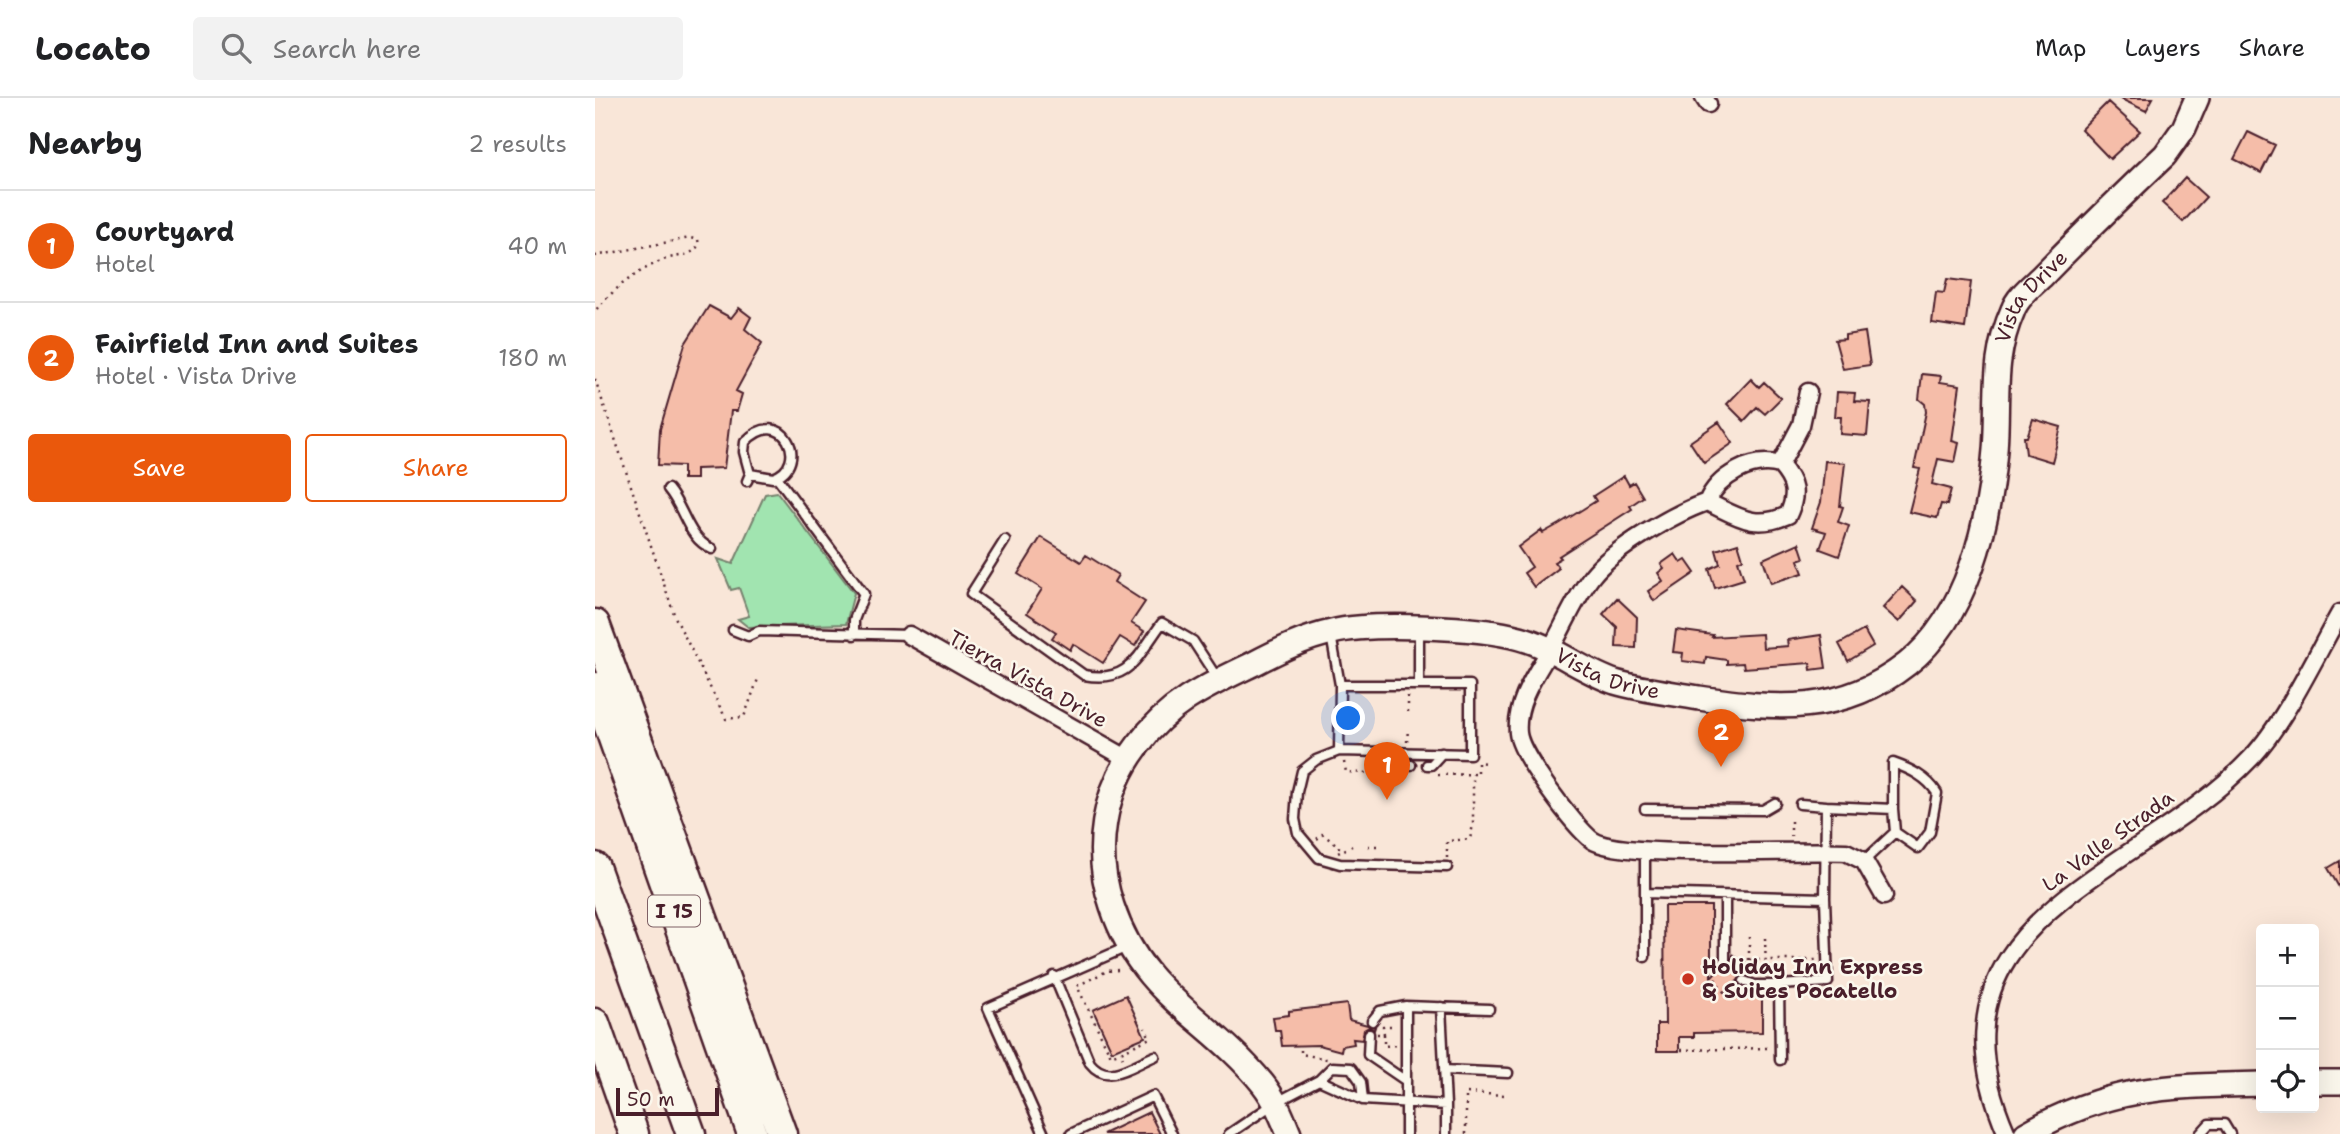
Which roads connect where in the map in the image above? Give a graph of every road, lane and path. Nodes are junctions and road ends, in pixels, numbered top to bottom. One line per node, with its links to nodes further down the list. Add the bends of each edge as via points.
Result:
1 (2197, 98): 19 (street, Vista Drive, via 2165,155 2014,304 1996,361 1994,451 1969,573 1943,624 1908,663 1832,701 1795,708 1615,682)
2 (595, 256): 3 (path, via 690,238 699,244 692,253 650,267)
3 (595, 311)
4 (595, 379): 20 (path, via 675,617 726,719 744,716)
5 (1808, 392): 6 (street, via 1801,425)
6 (1780, 465): 9 (street, via 1749,464 1712,492); 9 (street, via 1794,486 1795,501 1789,515 1773,522 1750,523)
7 (777, 477): 7 (lane, via 789,470 792,460 786,437 775,429 763,429 745,442 749,478); 17 (lane, via 864,594 854,620)
8 (668, 489): 11 (lane, via 696,540)
9 (1707, 502): 19 (street, via 1678,512 1593,575)
10 (1005, 540): 21 (lane, via 971,594 1084,675 1102,678 1125,672 1162,623 1193,641)
11 (712, 549)
12 (2340, 613): 115 (street, La Valle Strada, via 2252,758 2206,797 2058,901 2030,929 2000,971 1987,1013 1984,1043 1987,1076)
13 (595, 624): 106 (highway)
14 (733, 629): 17 (lane, via 748,636 759,631)
15 (1419, 629): 16 (street, Vista Drive); 19 (street, Vista Drive, via 1496,633); 22 (lane)
16 (1330, 632): 21 (street, Vista Drive); 23 (lane)
17 (854, 635): 18 (lane)
18 (909, 635): 32 (street, Tierra Vista Drive)
19 (1550, 650): 52 (street, via 1519,710 1519,745 1533,769 1593,841)
20 (758, 678)
21 (1219, 680): 32 (street, Vista Drive, via 1184,698 1151,727)
22 (1419, 684): 23 (lane); 31 (lane, via 1470,685 1469,754)
23 (1340, 685): 29 (lane)
24 (595, 687): 105 (highway, I 15)
25 (1408, 692): 26 (path)
26 (1408, 714)
27 (1408, 729): 28 (path)
28 (1406, 745)
29 (1339, 751): 30 (lane); 55 (lane, via 1302,771 1295,819 1305,845 1319,858 1340,864)
30 (1382, 753): 31 (lane); 35 (lane, via 1401,765)
31 (1442, 753): 36 (lane)
32 (1128, 759): 63 (street, Vista Drive, via 1108,804 1101,853 1111,905)
33 (1338, 762): 38 (path, via 1346,762 1346,772)
34 (1486, 762): 39 (path, via 1478,762 1478,774)
35 (1411, 765)
36 (1427, 765)
37 (1444, 765): 39 (path, via 1437,775)
38 (1401, 774)
39 (1473, 774): 55 (path, via 1469,839 1447,841)
40 (1775, 803): 43 (lane, via 1763,810)
41 (1800, 804): 42 (lane)
42 (1826, 806): 44 (lane); 53 (lane)
43 (1645, 809)
44 (1893, 809): 46 (lane); 46 (lane, via 1893,762 1912,770 1937,793 1930,832 1918,848)
45 (1791, 821): 48 (path)
46 (1895, 832): 54 (lane)
47 (1311, 837): 49 (path, via 1315,841 1322,834 1339,846 1338,853)
48 (1791, 839)
49 (1352, 846)
50 (1367, 846): 51 (path)
51 (1380, 846)
52 (1645, 851): 53 (street); 57 (lane)
53 (1824, 851): 54 (street, via 1855,854); 60 (lane)
54 (1864, 862): 58 (street)
55 (1447, 863)
56 (595, 867): 104 (highway, I 15)
57 (1646, 893): 59 (lane); 64 (lane)
58 (1884, 896)
59 (1725, 897): 60 (lane); 67 (lane)
60 (1825, 898): 74 (lane, via 1828,982)
61 (1749, 937): 65 (path)
62 (1765, 938): 68 (path)
63 (1127, 947): 72 (lane); 100 (street, Vista Drive, via 1166,996 1245,1063)
64 (1645, 957)
65 (1749, 960): 68 (path); 71 (path)
66 (1819, 960): 68 (path)
67 (1725, 961)
68 (1766, 962)
69 (1715, 965): 75 (path, via 1715,979 1724,992)
70 (1118, 970): 81 (path, via 1077,986 1111,1056 1150,1038)
71 (1733, 970)
72 (1054, 976): 88 (lane, via 1097,1072 1108,1076); 107 (lane, via 988,1007)
73 (1744, 981): 74 (lane)
74 (1779, 985): 90 (lane)
75 (1746, 992)
76 (1406, 1006): 77 (lane); 79 (lane, via 1380,1012); 94 (lane)
77 (1441, 1007): 78 (lane); 91 (lane)
78 (1489, 1009)
79 (1372, 1021)
80 (595, 1023): 103 (highway)
81 (1145, 1028)
82 (1369, 1034): 94 (lane, via 1368,1055)
83 (1384, 1034): 85 (path)
84 (1768, 1038): 87 (path, via 1768,1049)
85 (1386, 1046)
86 (1301, 1050): 89 (path, via 1301,1054)
87 (1681, 1050)
88 (1155, 1056)
89 (1330, 1060)
90 (1780, 1060)
91 (1444, 1070): 92 (lane); 102 (lane)
92 (1509, 1073)
93 (1319, 1080): 99 (lane); 99 (lane, via 1332,1067 1351,1069 1361,1082); 100 (lane)
94 (1406, 1081): 101 (lane)
95 (2319, 1082): 96 (street)
96 (2340, 1082)
97 (2256, 1084): 116 (street, via 2160,1087 2116,1096 2054,1117)
98 (1505, 1095): 114 (path, via 1466,1093)
99 (1363, 1100): 101 (lane)
100 (1275, 1102): 110 (lane); 111 (street, Vista Drive)
101 (1406, 1102): 102 (lane); 112 (lane)
102 (1446, 1105): 113 (lane)
103 (634, 1134)
104 (691, 1134)
105 (752, 1134)
106 (782, 1134)
107 (1044, 1134)
108 (1071, 1134): 109 (lane, via 1153,1096)
109 (1172, 1134)
110 (1229, 1134)
111 (1289, 1134)
112 (1406, 1134)
113 (1446, 1134)
114 (1467, 1134)
115 (2007, 1134)
116 (2026, 1134)
117 (2200, 1134): 118 (lane, via 2209,1124 2224,1124)
118 (2230, 1134)

